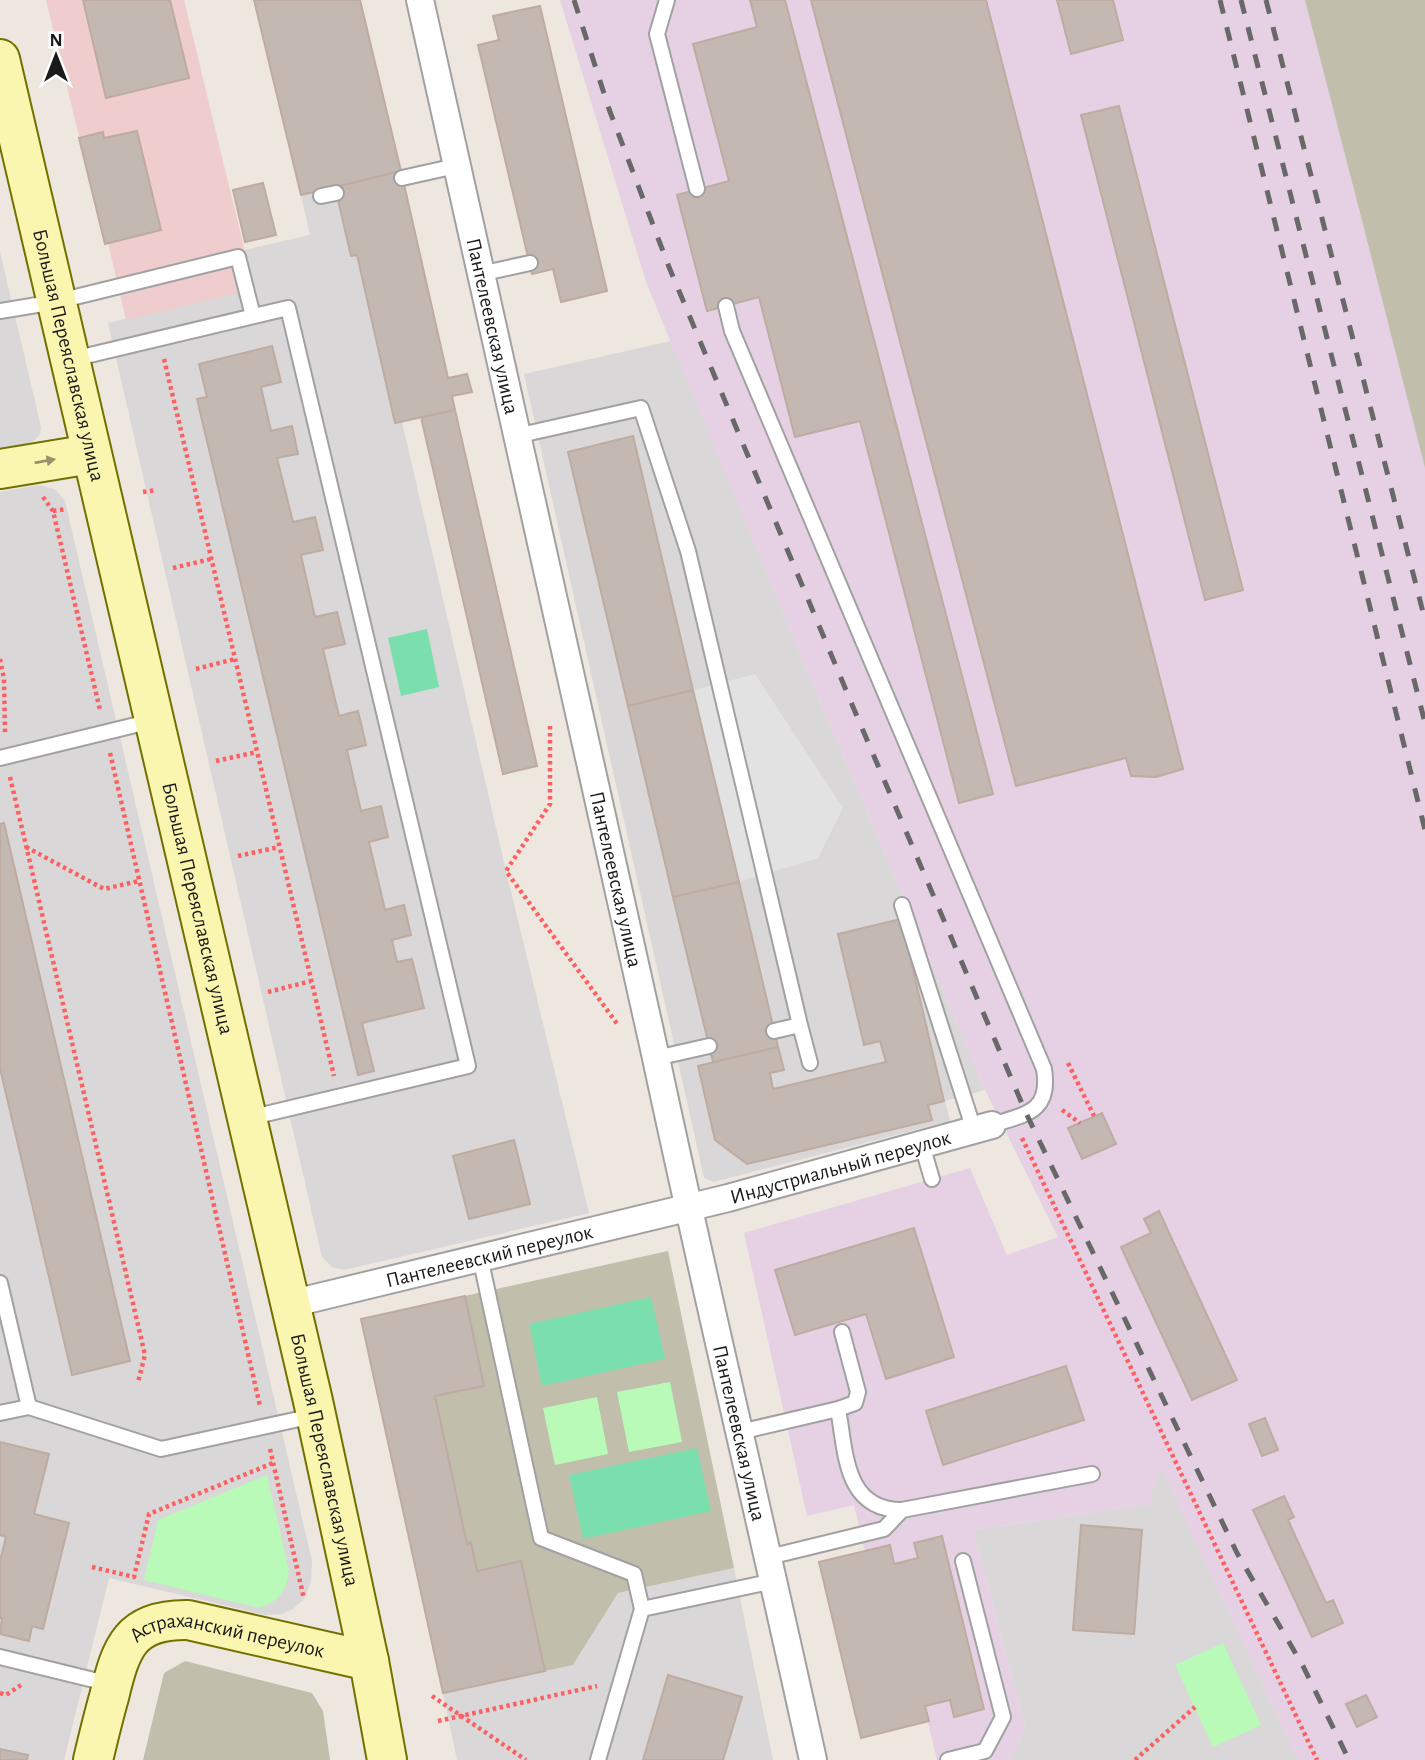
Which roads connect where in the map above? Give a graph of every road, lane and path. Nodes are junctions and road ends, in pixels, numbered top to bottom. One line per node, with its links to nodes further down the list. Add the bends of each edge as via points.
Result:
1 (420, 0): 4 (street, Пантелеевская улица)
2 (667, 0): 6 (lane, via 657,34)
3 (0, 59): 11 (main road, Большая Переяславская улица)
4 (456, 166): 5 (lane); 10 (street, Пантелеевская улица)
5 (402, 178)
6 (697, 189)
7 (336, 193): 8 (lane)
8 (321, 196)
9 (530, 263): 10 (lane)
10 (480, 274): 17 (street, Пантелеевская улица)
11 (55, 302): 13 (lane); 14 (lane, via 238,257); 16 (main road, Большая Переяславская улица)
12 (726, 306): 50 (lane, via 732,331 1044,1069 1047,1084 1036,1109)
13 (0, 311)
14 (253, 316): 15 (lane); 48 (lane, via 288,308 468,1066)
15 (159, 338): 16 (lane); 25 (path)
16 (68, 360): 18 (main road, Большая Переяславская улица)
17 (516, 436): 43 (lane, via 640,408 688,551); 46 (street, Пантелеевская улица)
18 (91, 454): 19 (main road, one-way to 18); 31 (main road, Большая Переяславская улица)
19 (0, 469)
20 (156, 490): 21 (path)
21 (143, 492)
22 (39, 494): 24 (path)
23 (66, 509): 24 (path)
24 (53, 511): 32 (path)
25 (211, 559): 26 (path); 28 (path)
26 (173, 568)
27 (0, 659): 34 (path, via 4,679)
28 (235, 659): 29 (path); 33 (path)
29 (196, 669)
30 (552, 720): 46 (path, via 550,804 506,871 632,1045)
31 (153, 721): 32 (lane); 49 (main road, Большая Переяславская улица)
32 (105, 732): 34 (lane); 39 (path)
33 (257, 752): 35 (path); 36 (path)
34 (2, 757): 37 (path)
35 (216, 761)
36 (279, 846): 38 (path); 41 (path)
37 (26, 847): 39 (path, via 104,889); 58 (path, via 145,1355)
38 (238, 856)
39 (139, 880): 63 (path)
40 (902, 905): 50 (lane)
41 (311, 981): 42 (path); 48 (path)
42 (268, 992)
43 (800, 1025): 44 (lane); 47 (lane)
44 (774, 1031)
45 (709, 1046): 46 (lane)
46 (655, 1053): 53 (street, Пантелеевская улица)
47 (810, 1063)
48 (339, 1097): 49 (lane)
49 (248, 1119): 56 (main road, Большая Переяславская улица)
50 (993, 1125): 51 (street, Индустриальный переулок); 90 (path)
51 (922, 1145): 52 (lane); 53 (street, Индустриальный переулок)
52 (932, 1179)
53 (687, 1208): 54 (street, Пантелеевский переулок); 64 (street, Пантелеевская улица)
54 (480, 1257): 56 (street, Пантелеевский переулок); 72 (lane, via 541,1538 634,1574)
55 (0, 1283): 59 (lane)
56 (290, 1304): 62 (main road, Большая Переяславская улица)
57 (842, 1332): 60 (lane, via 858,1398)
58 (138, 1382)
59 (29, 1407): 61 (lane); 63 (lane, via 161,1449)
60 (838, 1409): 64 (lane); 67 (lane, via 854,1485 874,1505)
61 (0, 1413)
62 (316, 1415): 63 (lane); 74 (main road, Большая Переяславская улица)
63 (265, 1426): 65 (path)
64 (740, 1432): 70 (street, Пантелеевская улица)
65 (273, 1463): 69 (path, via 149,1514 134,1577); 71 (path)
66 (1092, 1474): 67 (lane)
67 (902, 1510): 70 (lane, via 884,1529)
68 (963, 1561): 88 (lane, via 1003,1717 985,1751)
69 (92, 1567)
70 (772, 1569): 72 (lane); 87 (street, Пантелеевская улица)
71 (304, 1599)
72 (642, 1609): 75 (lane)
73 (0, 1657): 77 (lane)
74 (369, 1661): 77 (main road, Астраханский переулок, via 188,1620 166,1620 146,1627 127,1642); 84 (main road, Большая Переяславская улица)
75 (621, 1681): 81 (path); 86 (lane)
76 (26, 1682): 78 (path, via 6,1695)
77 (112, 1684): 83 (main road, Астраханский переулок)
78 (0, 1693)
79 (432, 1696): 81 (path)
80 (1195, 1707): 89 (path)
81 (462, 1716): 82 (path); 85 (path)
82 (438, 1721)
83 (93, 1760)
84 (387, 1760)
85 (526, 1760)
86 (598, 1760)
87 (813, 1760)
88 (948, 1760)
89 (1135, 1760)
90 (1317, 1760)

